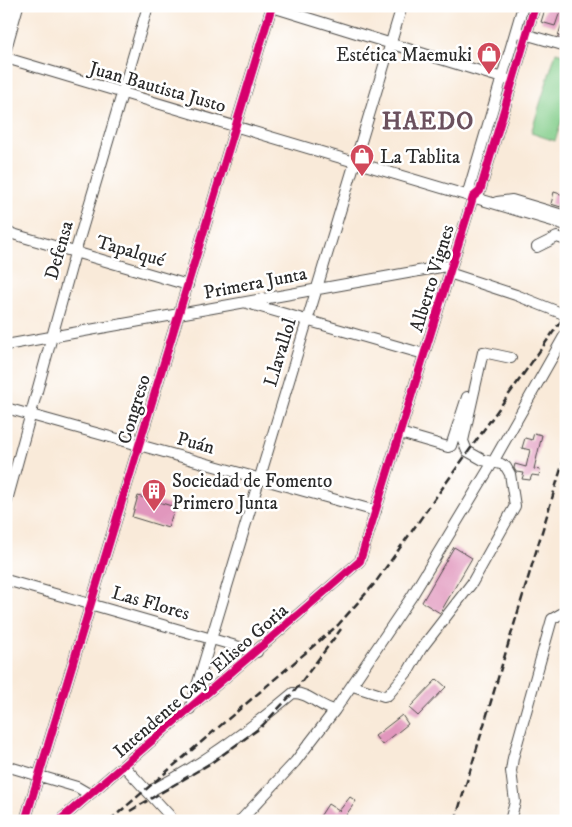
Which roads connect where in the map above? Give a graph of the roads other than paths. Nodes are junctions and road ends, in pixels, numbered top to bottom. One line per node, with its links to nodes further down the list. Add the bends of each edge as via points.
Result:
1 (18, 6): 10 (street)
2 (148, 6): 14 (street, Defensa)
3 (402, 6): 8 (street, Llavallol)
4 (523, 6): 7 (street, Alberto Vignes)
5 (534, 6): 7 (street, Alberto Vignes)
6 (272, 7): 8 (street); 15 (street, Congreso)
7 (521, 33): 9 (street); 12 (street, Alberto Vignes); 13 (street, Alberto Vignes)
8 (391, 43): 12 (street); 16 (street, Llavallol)
9 (566, 46)
10 (6, 49)
11 (6, 58): 14 (street, Juan Bautista Justo)
12 (501, 78): 13 (street); 17 (street, Alberto Vignes, via 469,189)
13 (512, 81): 17 (street, Alberto Vignes, via 480,191)
14 (122, 93): 15 (street, Juan Bautista Justo); 24 (street, Defensa)
15 (236, 126): 16 (street, Juan Bautista Justo); 26 (street, Congreso)
16 (355, 162): 17 (street, Juan Bautista Justo); 27 (street, Llavallol)
17 (473, 197): 18 (street, Juan Bautista Justo); 25 (street, Alberto Vignes)
18 (495, 203): 19 (street, Juan Bautista Justo, via 512,200); 20 (street, Juan Bautista Justo)
19 (566, 216)
20 (566, 225)
21 (6, 232): 24 (street, Tapalqué)
22 (566, 240): 23 (street, via 557,238)
23 (537, 247)
24 (75, 253): 26 (street, Tapalqué); 34 (street, Defensa)
25 (450, 269): 27 (street, Primera Junta); 30 (street); 36 (street, Alberto Vignes)
26 (188, 285): 31 (street, Congreso)
27 (317, 288): 28 (street, Primera Junta); 32 (street, Llavallol)
28 (244, 302): 31 (street, Primera Junta); 32 (street)
29 (566, 302): 30 (street)
30 (561, 313)
31 (179, 315): 34 (street, Primera Junta); 42 (street, Congreso)
32 (307, 321): 36 (street); 44 (street, Llavallol)
33 (566, 333): 43 (street)
34 (52, 337): 35 (street, Primera Junta); 40 (street, Defensa)
35 (6, 345)
36 (424, 354): 41 (street, Alberto Vignes)
37 (511, 358): 43 (street, via 483,352 463,441 467,451)
38 (468, 396): 41 (street, via 451,446)
39 (6, 408): 40 (street, Puán)
40 (32, 415): 42 (street, Puán); 45 (street, Defensa)
41 (400, 433): 46 (street, Alberto Vignes)
42 (139, 445): 44 (street, Puán); 49 (street, Congreso)
43 (493, 462): 53 (street); 53 (street, via 506,467 510,474 515,506 472,583 388,694 384,696)
44 (259, 478): 46 (street, Puán); 51 (street, Llavallol)
45 (6, 504)
46 (376, 511): 47 (street, Alberto Vignes)
47 (360, 561): 52 (street, Intendente Cayo Eliseo Goria)
48 (6, 580): 49 (street, Las Flores)
49 (92, 603): 51 (street, Las Flores); 58 (street, Congreso)
50 (566, 611): 65 (street, via 552,619 513,758 515,802)
51 (211, 638): 52 (street, Las Flores); 54 (street, Llavallol)
52 (257, 652): 54 (street, Intendente Cayo Eliseo Goria)
53 (353, 686): 55 (street)
54 (190, 709): 57 (street, Intendente Cayo Eliseo Goria)
55 (335, 710): 59 (street, via 307,695 294,693 237,736 172,780); 64 (street, via 295,762)
56 (6, 766): 58 (street)
57 (124, 766): 59 (street); 60 (street, Intendente Cayo Eliseo Goria)
58 (38, 775): 60 (street, via 77,787); 61 (street, Congreso)
59 (148, 792): 63 (street, via 170,816)
60 (88, 794): 62 (street, Intendente Cayo Eliseo Goria)
61 (25, 821)
62 (59, 821)
63 (167, 821)
64 (240, 821)
65 (510, 821)

